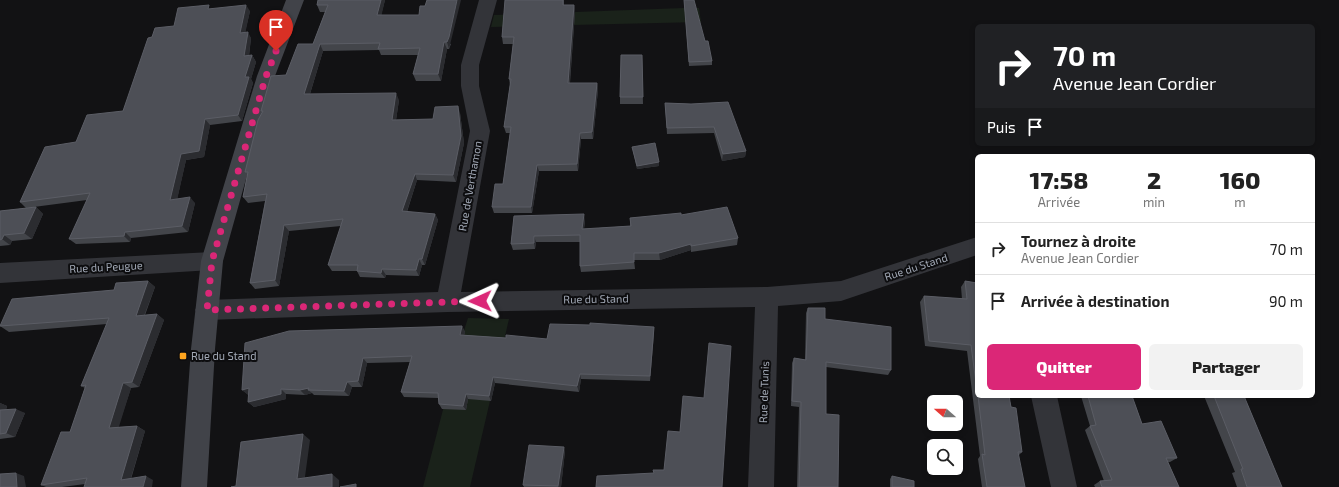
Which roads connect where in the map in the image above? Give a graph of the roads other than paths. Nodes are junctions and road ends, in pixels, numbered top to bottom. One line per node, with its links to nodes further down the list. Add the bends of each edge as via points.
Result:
1 (295, 0): 4 (street, via 266,76)
2 (488, 0): 7 (street, Rue de Verthamon, via 470,65 470,86 480,131)
3 (975, 247): 6 (street, Rue du Stand, via 841,291)
4 (212, 261): 5 (street, Rue du Peugue); 8 (street)
5 (0, 273)
6 (767, 297): 7 (street, Rue du Stand); 11 (street, Rue de Tunis)
7 (448, 302): 8 (street, Rue du Stand)
8 (207, 310): 10 (street)
9 (1044, 398): 12 (street)
10 (194, 487)
11 (761, 487)
12 (1064, 487)

